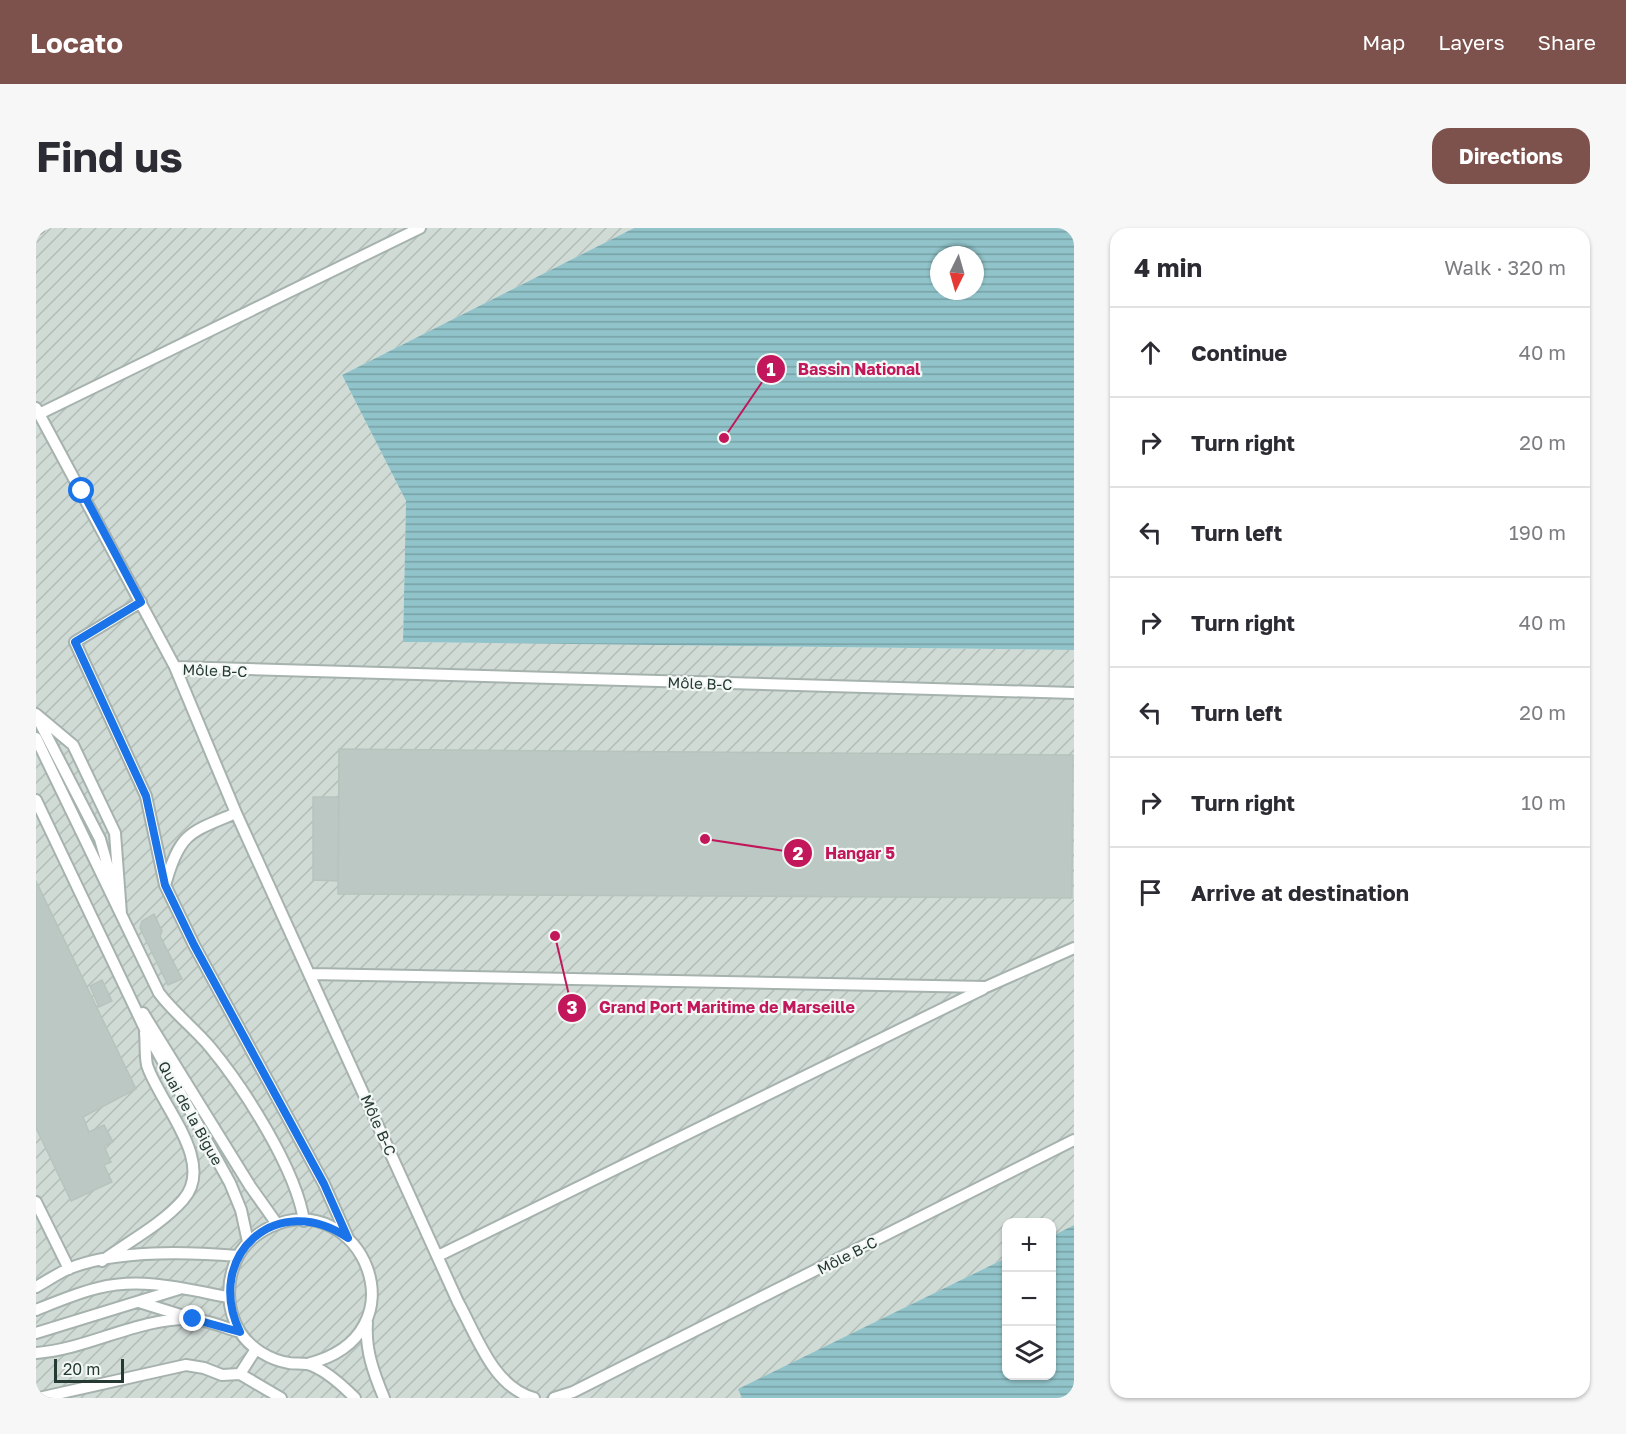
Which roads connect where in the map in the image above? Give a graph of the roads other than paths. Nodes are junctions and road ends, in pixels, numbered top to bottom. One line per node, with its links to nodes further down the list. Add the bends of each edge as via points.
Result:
1 (420, 228): 2 (lane)
2 (38, 411): 3 (lane)
3 (141, 602): 4 (lane); 10 (lane, via 75,642 146,796)
4 (175, 667): 5 (lane, Môle B-C); 9 (lane, Môle B-C)
5 (1074, 693)
6 (36, 715): 11 (lane, via 100,839); 11 (lane, via 72,745 115,833)
7 (36, 738): 11 (lane)
8 (36, 800): 14 (lane, Quai de la Bigue)
9 (236, 813): 10 (lane, via 188,835 178,846); 13 (lane, Môle B-C)
10 (165, 885): 21 (lane, via 324,1184)
11 (122, 920): 19 (lane, via 164,999 208,1044 248,1099 296,1189)
12 (1074, 948): 15 (lane)
13 (310, 974): 15 (lane); 24 (lane, Môle B-C)
14 (126, 987): 16 (lane, Quai de la Bigue); 20 (lane, Quai de la Bigue)
15 (986, 987): 24 (lane)
16 (145, 1029): 22 (lane, Quai de la Bigue, via 230,1183); 25 (lane, via 147,1064 189,1149 195,1174 191,1190 170,1212)
17 (1074, 1140): 45 (lane, Môle B-C, via 583,1387)
18 (36, 1202): 26 (lane)
19 (304, 1221): 20 (lane); 21 (lane, via 320,1223)
20 (277, 1224): 22 (lane)
21 (348, 1238): 33 (lane, via 362,1255 371,1276)
22 (248, 1242): 23 (lane)
23 (238, 1256): 25 (lane, via 197,1253); 29 (lane, via 230,1276)
24 (438, 1256): 44 (lane, Môle B-C, via 458,1302 499,1375 518,1394)
25 (102, 1261): 26 (lane)
26 (69, 1269): 27 (lane)
27 (36, 1287)
28 (182, 1288): 29 (lane); 30 (lane); 31 (lane, via 153,1283 98,1288)
29 (228, 1297): 34 (lane)
30 (138, 1301): 32 (lane); 35 (lane)
31 (36, 1310)
32 (193, 1319): 34 (lane); 37 (lane, via 154,1321 76,1346)
33 (367, 1320): 38 (lane, via 344,1350); 43 (lane, via 368,1350)
34 (240, 1332): 36 (lane)
35 (36, 1333)
36 (256, 1349): 38 (lane, via 272,1358); 39 (lane)
37 (36, 1353)
38 (307, 1364): 42 (lane)
39 (240, 1374): 40 (lane, via 222,1375 186,1365); 41 (lane)
40 (39, 1398)
41 (281, 1398)
42 (355, 1398)
43 (384, 1398)
44 (534, 1398)
45 (554, 1398)

